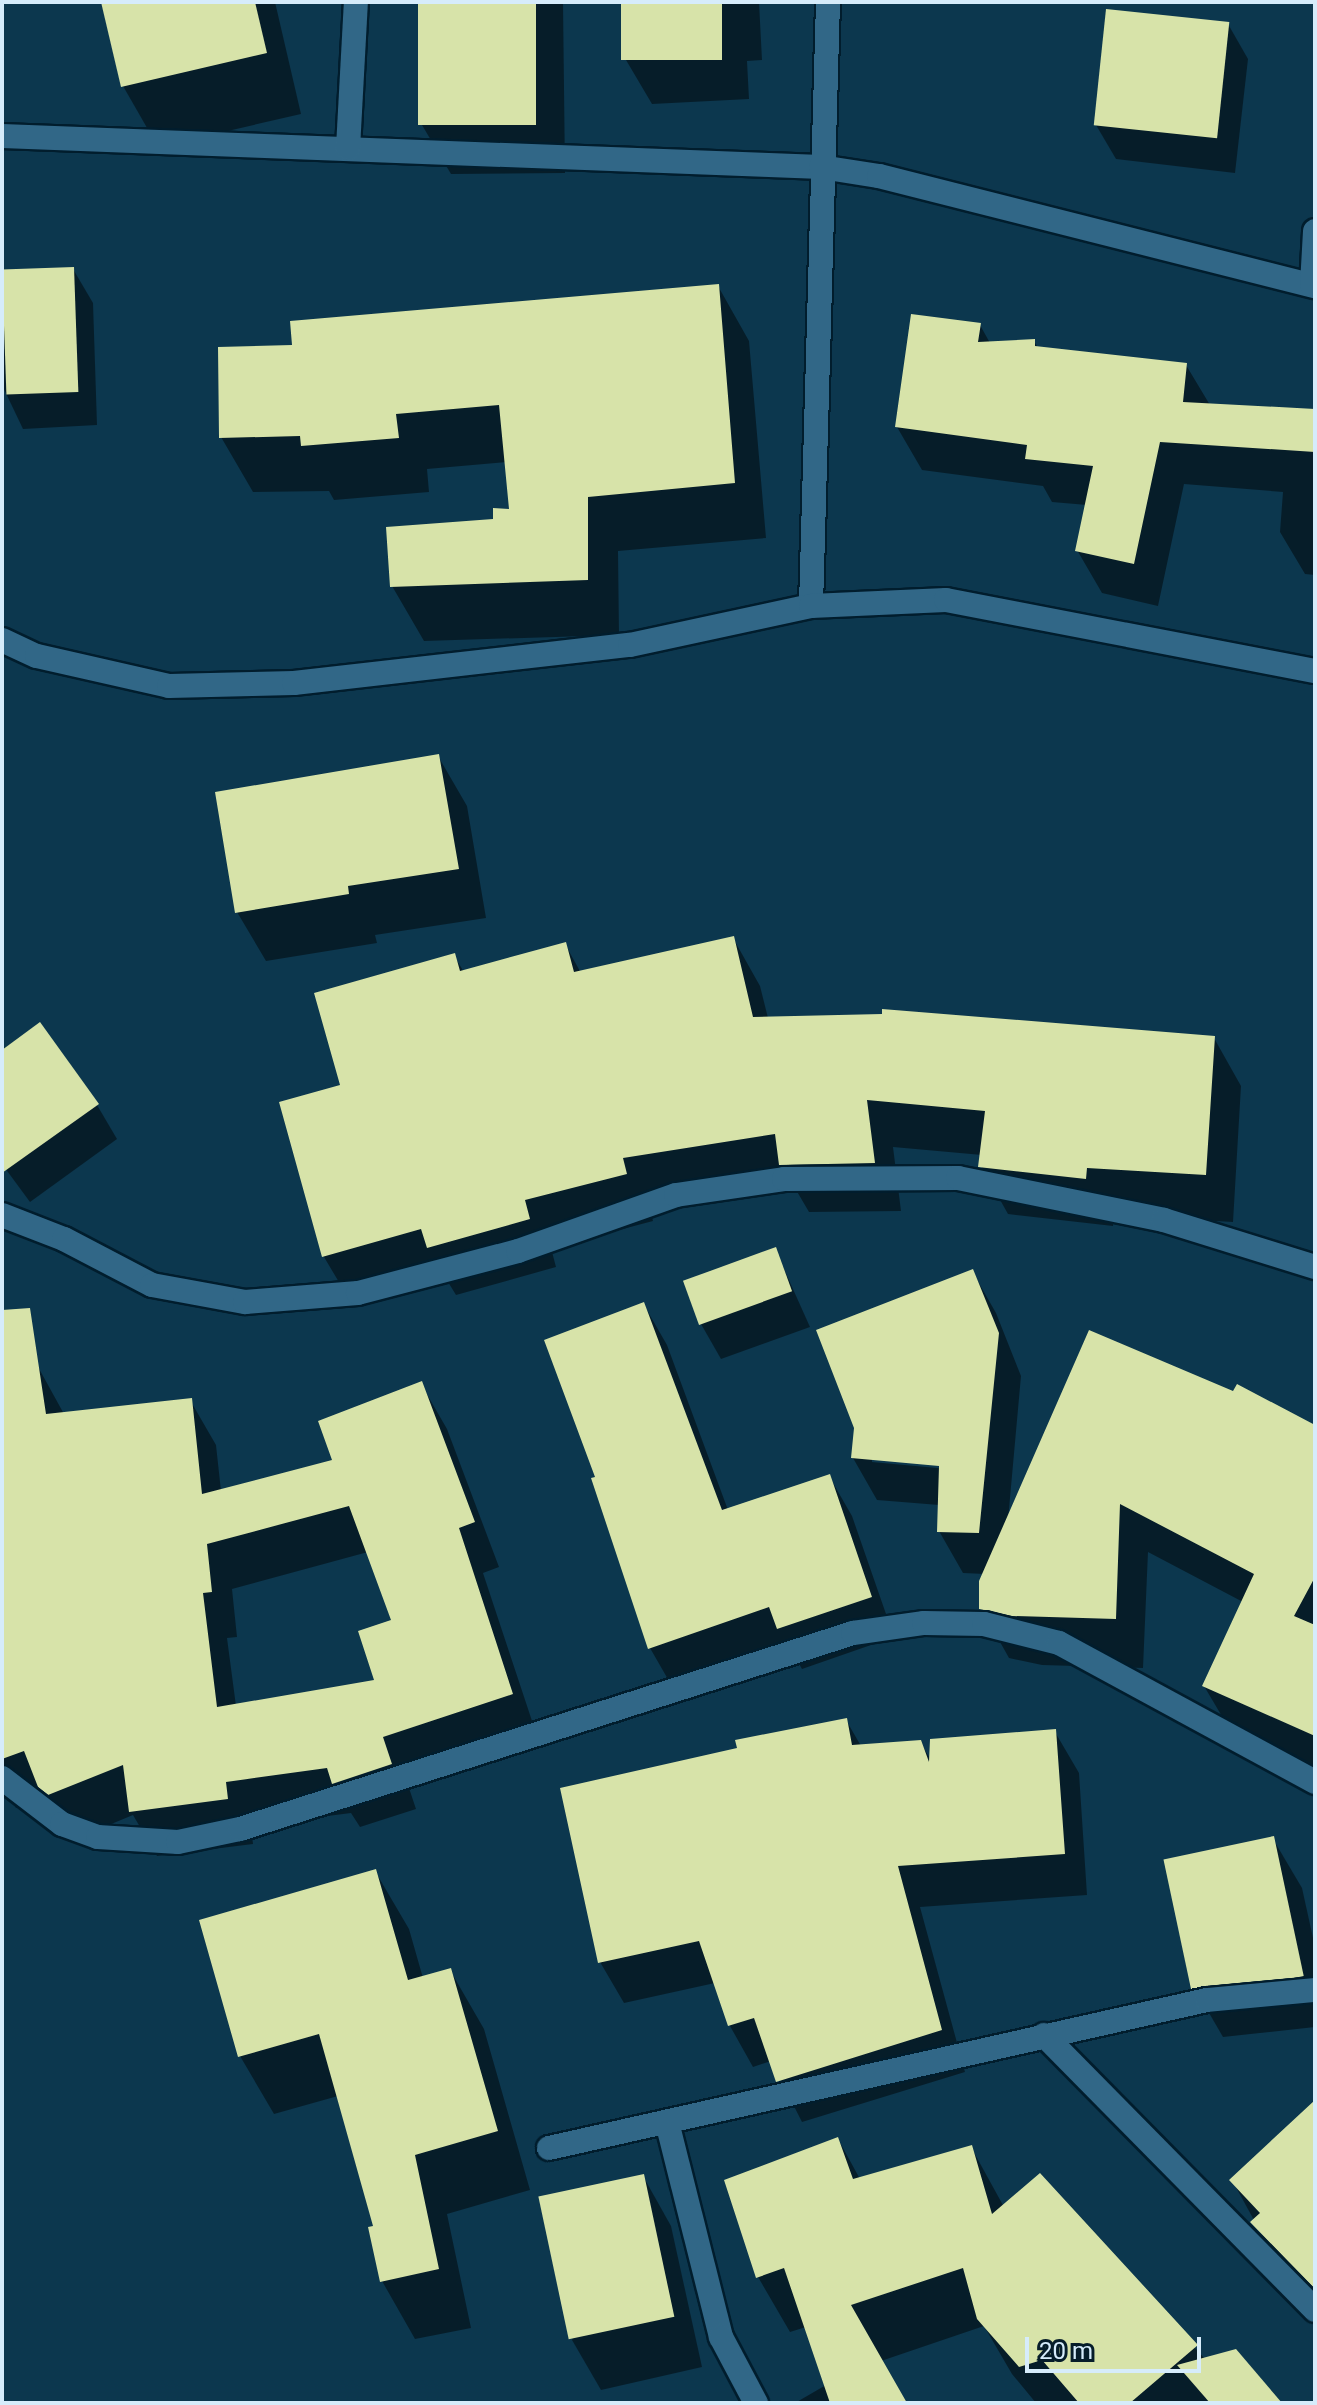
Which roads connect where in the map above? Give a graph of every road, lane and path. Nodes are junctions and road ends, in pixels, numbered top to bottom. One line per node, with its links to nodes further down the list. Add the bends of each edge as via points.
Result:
1 (356, 2): 4 (street)
2 (828, 2): 5 (street)
3 (2, 136): 4 (street)
4 (348, 148): 5 (street)
5 (821, 167): 7 (street, via 879,176); 8 (street)
6 (1315, 231): 7 (street)
7 (1313, 285)
8 (811, 606): 9 (street, via 630,645 294,683 169,686 37,656); 10 (street, via 946,600)
9 (2, 640)
10 (1315, 671)
11 (2, 1215): 12 (street, via 64,1239 152,1285 245,1302 358,1293 518,1251 676,1195 784,1179 958,1178 1164,1220)
12 (1315, 1267)
13 (2, 1778): 14 (street, via 62,1824 86,1833 178,1842 240,1829 853,1633 924,1623 984,1624 1059,1643)
14 (1315, 1782)
15 (1315, 1990): 16 (street, via 1207,2000)
16 (1044, 2035): 17 (street); 19 (street)
17 (667, 2122): 18 (street); 20 (street, via 721,2337)
18 (549, 2148)
19 (1315, 2310)
20 (756, 2403)

